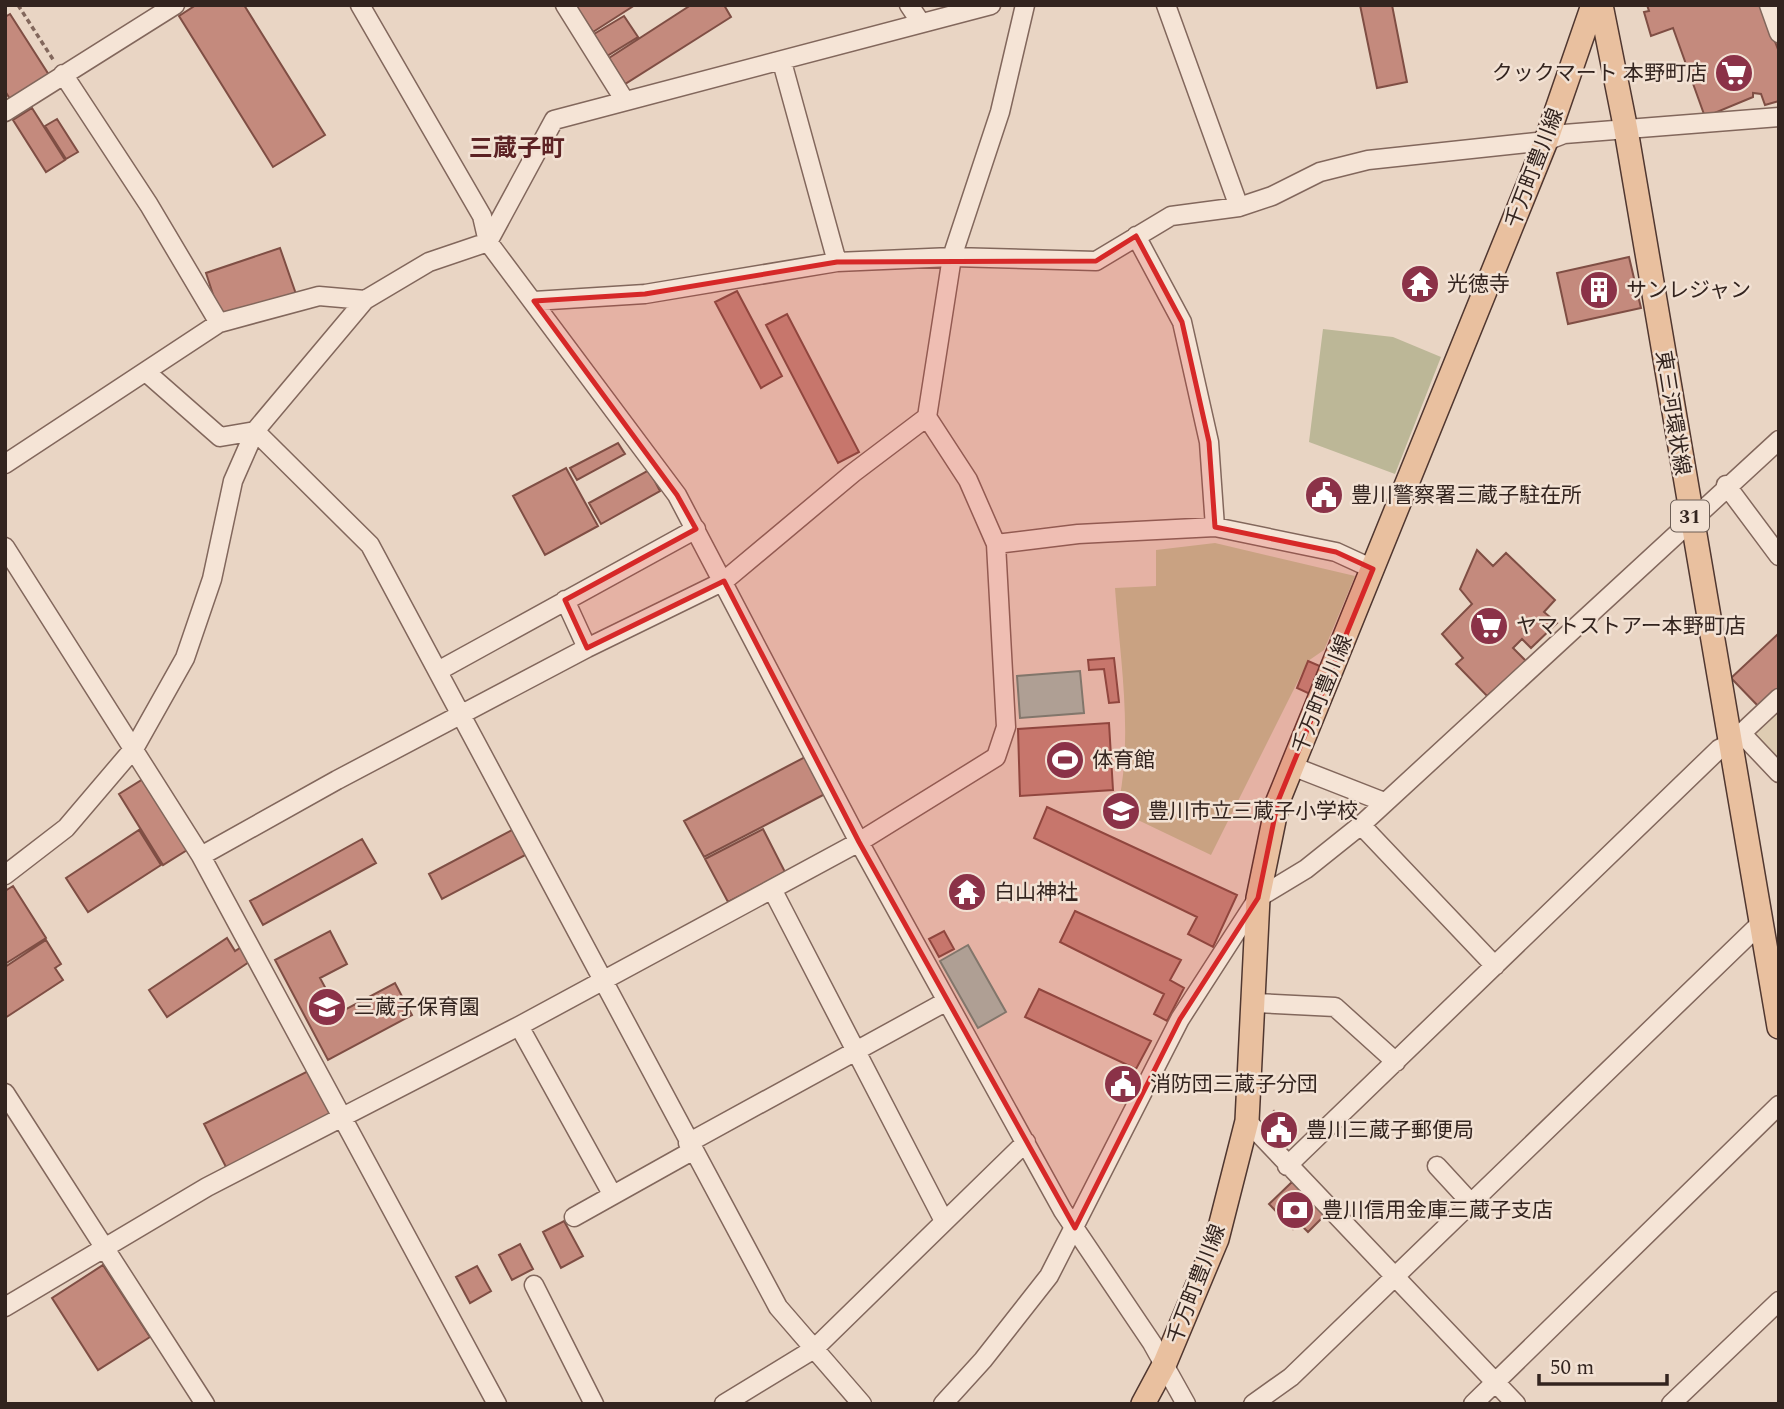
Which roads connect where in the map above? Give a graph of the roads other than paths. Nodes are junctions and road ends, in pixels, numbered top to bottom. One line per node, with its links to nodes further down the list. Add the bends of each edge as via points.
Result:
1 (175, 5): 14 (street)
2 (360, 5): 22 (street, via 482,216)
3 (565, 5): 15 (street)
4 (909, 5): 11 (street)
5 (991, 5): 11 (street)
6 (1025, 5): 23 (street, via 1000,112)
7 (1166, 5): 20 (street)
8 (1593, 5): 19 (main road, 千万町豊川線)
9 (1601, 5): 18 (main road, 東三河環状線 / 31)
10 (1769, 5): 12 (street)
11 (921, 23): 13 (street)
12 (1779, 33)
13 (782, 62): 15 (street); 24 (street)
14 (63, 74): 16 (street); 27 (street)
15 (625, 101): 22 (street, via 554,120)
16 (5, 112)
17 (1779, 117): 18 (street)
18 (1626, 130): 19 (street, via 1564,134); 34 (main road, 東三河環状線 / 31)
19 (1546, 141): 20 (street, via 1368,160 1320,172); 40 (main road, 千万町豊川線)
20 (1239, 207): 21 (street, via 1171,216)
21 (1136, 236): 23 (street, via 1096,261); 35 (street, via 1182,323 1209,442)
22 (488, 242): 25 (street, via 429,262); 26 (street)
23 (952, 257): 24 (street); 29 (street)
24 (837, 262): 26 (street, via 645,294)
25 (365, 300): 27 (street, via 319,296); 30 (street)
26 (534, 301): 36 (street, via 677,495)
27 (219, 323): 28 (street)
28 (146, 372): 30 (street, via 220,437); 32 (street)
29 (927, 417): 37 (street, via 968,480); 41 (street)
30 (255, 431): 44 (street, via 370,545); 48 (street, via 233,481 212,579 185,658)
31 (1779, 440): 33 (street)
32 (5, 464)
33 (1726, 485): 34 (street); 39 (street)
34 (1690, 521): 47 (main road, 東三河環状線 / 31); 51 (street)
35 (1216, 527): 37 (street, via 1078,534); 40 (street, via 1336,552)
36 (696, 529): 41 (street); 42 (street)
37 (996, 544): 53 (street, via 1006,727 996,757)
38 (5, 547): 48 (street)
39 (1779, 555)
40 (1373, 569): 49 (main road, 千万町豊川線)
41 (724, 581): 43 (street); 53 (street)
42 (565, 600): 43 (street); 44 (street)
43 (587, 648): 46 (street)
44 (438, 671): 46 (street)
45 (1779, 698): 47 (street)
46 (462, 715): 54 (street); 60 (street)
47 (1736, 738): 50 (street); 58 (main road, 東三河環状線 / 31); 59 (street, via 1719,749)
48 (135, 747): 54 (street); 55 (street, via 66,828)
49 (1292, 766): 51 (street); 57 (main road, 千万町豊川線, via 1269,831)
50 (1779, 773)
51 (1384, 802): 52 (street)
52 (1361, 825): 57 (street, via 1306,869); 59 (street)
53 (859, 842): 56 (street); 61 (street)
54 (201, 856): 69 (street)
55 (5, 875)
56 (772, 890): 60 (street); 65 (street)
57 (1258, 898): 62 (main road, 千万町豊川線); 79 (street, via 1180,1019)
58 (1761, 923): 64 (main road, 東三河環状線 / 31); 76 (street)
59 (1495, 966): 66 (street)
60 (601, 982): 63 (street); 72 (street)
61 (947, 1001): 65 (street); 71 (street)
62 (1255, 1003): 66 (street, via 1335,1007); 70 (main road, 千万町豊川線)
63 (519, 1026): 69 (street); 75 (street)
64 (1779, 1027)
65 (855, 1051): 72 (street); 78 (street)
66 (1396, 1062): 73 (street)
67 (5, 1093): 80 (street)
68 (1779, 1105): 87 (street)
69 (343, 1118): 80 (street, via 207,1186); 89 (street)
70 (1247, 1121): 73 (street); 86 (main road, 千万町豊川線, via 1217,1239)
71 (1026, 1142): 78 (street); 79 (street)
72 (690, 1147): 75 (street); 85 (street, via 778,1307)
73 (1287, 1166): 81 (street)
74 (1437, 1166): 76 (street)
75 (612, 1194): 77 (street)
76 (1472, 1204): 81 (street)
77 (575, 1216)
78 (944, 1221): 85 (street)
79 (1075, 1228): 86 (street); 93 (street, via 1049,1276)
80 (103, 1246): 84 (street); 88 (street)
81 (1395, 1277): 87 (street); 96 (street, via 1291,1377)
82 (534, 1284): 90 (street)
83 (1779, 1301): 99 (street)
84 (5, 1307)
85 (814, 1349): 91 (street); 92 (street)
86 (1164, 1363): 94 (main road, 千万町豊川線); 95 (street)
87 (1496, 1382): 97 (street); 98 (street)
88 (205, 1404)
89 (497, 1404)
90 (594, 1404)
91 (724, 1404)
92 (862, 1404)
93 (943, 1404)
94 (1143, 1404)
95 (1186, 1404)
96 (1254, 1404)
97 (1473, 1404)
98 (1516, 1404)
99 (1671, 1404)

